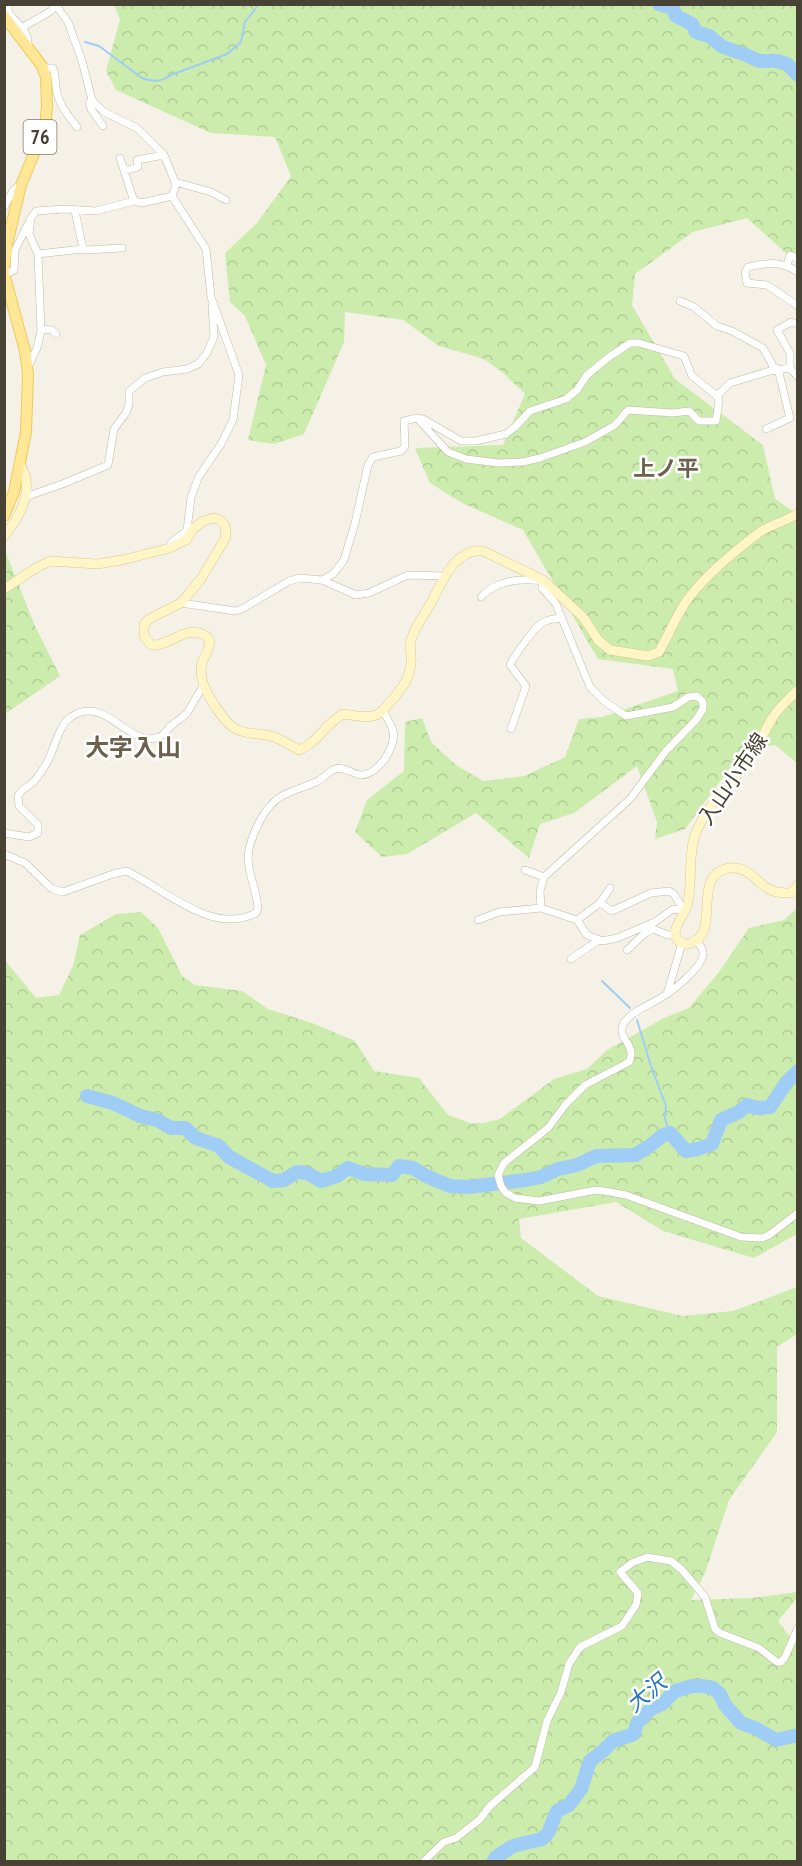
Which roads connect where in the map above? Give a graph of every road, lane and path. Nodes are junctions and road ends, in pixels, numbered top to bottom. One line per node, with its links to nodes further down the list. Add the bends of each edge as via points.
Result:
1 (6, 4): 3 (street)
2 (55, 5): 4 (street); 7 (street, via 68,22)
3 (7, 16): 4 (street); 5 (main road, 76)
4 (23, 27): 5 (street)
5 (28, 45): 6 (main road, 76)
6 (43, 68): 9 (street, via 53,68 63,110); 14 (main road, 76, via 47,87 45,127)
7 (93, 100): 8 (street, via 89,103 91,109); 10 (street, via 104,112 137,128)
8 (103, 126)
9 (77, 127)
10 (164, 155): 12 (street, via 137,160 138,167); 13 (street)
11 (120, 158): 12 (street)
12 (124, 171): 17 (street)
13 (175, 183): 15 (street); 16 (street)
14 (21, 185): 18 (street, via 14,189); 26 (main road, 76)
15 (172, 196): 17 (street, via 142,203); 29 (street, via 206,249)
16 (226, 200)
17 (134, 201): 19 (street, via 96,211)
18 (4, 207)
19 (75, 211): 20 (street, via 43,209); 22 (street)
20 (31, 218): 23 (street, via 29,234); 28 (street, via 15,250 14,270)
21 (122, 248): 22 (street)
22 (83, 249): 23 (street)
23 (38, 254): 33 (street)
24 (798, 259): 25 (street, via 790,255)
25 (787, 265): 27 (street); 31 (street, via 771,262 748,267 747,283 767,285)
26 (4, 268)
27 (798, 272)
28 (5, 274): 35 (main road)
29 (211, 297): 43 (street, via 214,337 207,353 198,364 145,378 129,391 126,413 114,429 108,465); 47 (street, via 240,375 233,420 198,478 187,530)
30 (680, 301): 37 (street, via 717,326 763,348)
31 (798, 306)
32 (798, 324): 36 (street, via 791,322 777,330 790,353)
33 (41, 329): 34 (street); 35 (street)
34 (56, 334)
35 (28, 367): 42 (main road, via 28,414)
36 (790, 368): 37 (street); 38 (street)
37 (778, 369): 39 (street, via 730,384); 41 (street, via 790,418)
38 (798, 377)
39 (717, 396): 40 (street, via 716,421 699,421 689,411 628,410 615,425 585,442 540,458 499,464 448,452); 40 (street, via 692,376 684,356 639,343 609,357 566,399 530,411 506,434 461,441)
40 (417, 418): 49 (street, via 404,421 405,446 401,451 373,457 368,465 344,560)
41 (766, 429)
42 (20, 463): 43 (main road, via 26,473); 45 (main road, via 11,504)
43 (25, 497): 46 (main road, via 20,516)
44 (798, 513): 50 (main road, via 763,530 714,571 691,595 658,652 648,656 610,650 583,617)
45 (4, 516)
46 (4, 536)
47 (170, 548): 51 (main road, via 97,564 50,561); 53 (main road, via 186,540 203,521 214,518 225,525 226,537 201,579)
48 (444, 576): 49 (street, via 408,575 362,594 350,594); 50 (main road, via 457,561 477,550); 57 (main road, via 410,642 407,680)
49 (322, 580): 53 (street, via 289,581 235,611)
50 (543, 580): 52 (street, via 497,585); 54 (street, via 542,588 556,604)
51 (4, 589)
52 (481, 597)
53 (181, 603): 55 (main road, via 149,619 144,624 144,636 157,646 188,633 205,636 210,649 202,663)
54 (561, 618): 58 (street, via 541,623 510,665 526,686); 62 (street, via 590,687 626,716 673,707 697,696 703,709 630,799)
55 (204, 686): 57 (main road, via 236,730 274,737 299,750 309,746 344,714 367,716); 59 (street, via 182,718 157,738 141,738 112,719 89,711 71,716 61,729 47,764 18,796 19,806 38,825 38,833 29,837)
56 (798, 690): 67 (main road, 入山小市線, via 773,716 748,761 708,809 694,838)
57 (383, 710): 60 (street, via 394,732 386,759 376,768 359,775 345,769 333,770 318,781 281,796 268,809 248,854 258,902 258,912 251,916 231,920 210,915 178,902 126,871 63,892 55,891 25,863)
58 (511, 729)
59 (4, 833)
60 (4, 854)
61 (525, 870): 62 (street)
62 (544, 877): 66 (street)
63 (798, 885): 72 (main road, via 791,893 780,893 741,868 723,870 710,881 704,929)
64 (610, 888): 65 (street)
65 (600, 903): 67 (street, via 612,911 651,893 669,891); 69 (street)
66 (541, 908): 68 (street, via 499,912); 69 (street)
67 (684, 911): 70 (main road, 入山小市線, via 677,921); 71 (street, via 673,909 646,926 617,938)
68 (478, 920)
69 (577, 920): 71 (street, via 587,935)
70 (676, 935): 73 (main road); 74 (street, via 653,929)
71 (599, 940): 75 (street)
72 (697, 940): 73 (main road); 76 (street, via 703,953 701,964)
73 (682, 943): 76 (street)
74 (627, 950)
75 (571, 959)
76 (666, 994): 77 (street, via 632,1014 623,1025 622,1035 631,1047 629,1062 585,1085 548,1128 504,1163 498,1175 501,1186 510,1196 526,1201 596,1190 626,1195 741,1237 770,1235)
77 (798, 1213)
78 (798, 1628): 79 (street, via 785,1657 777,1662 759,1648 715,1629 705,1597 671,1561 647,1557 632,1563 620,1572 638,1593 636,1605 622,1626 580,1647 569,1664 547,1721 535,1767 479,1820 444,1842)
79 (423, 1862)

